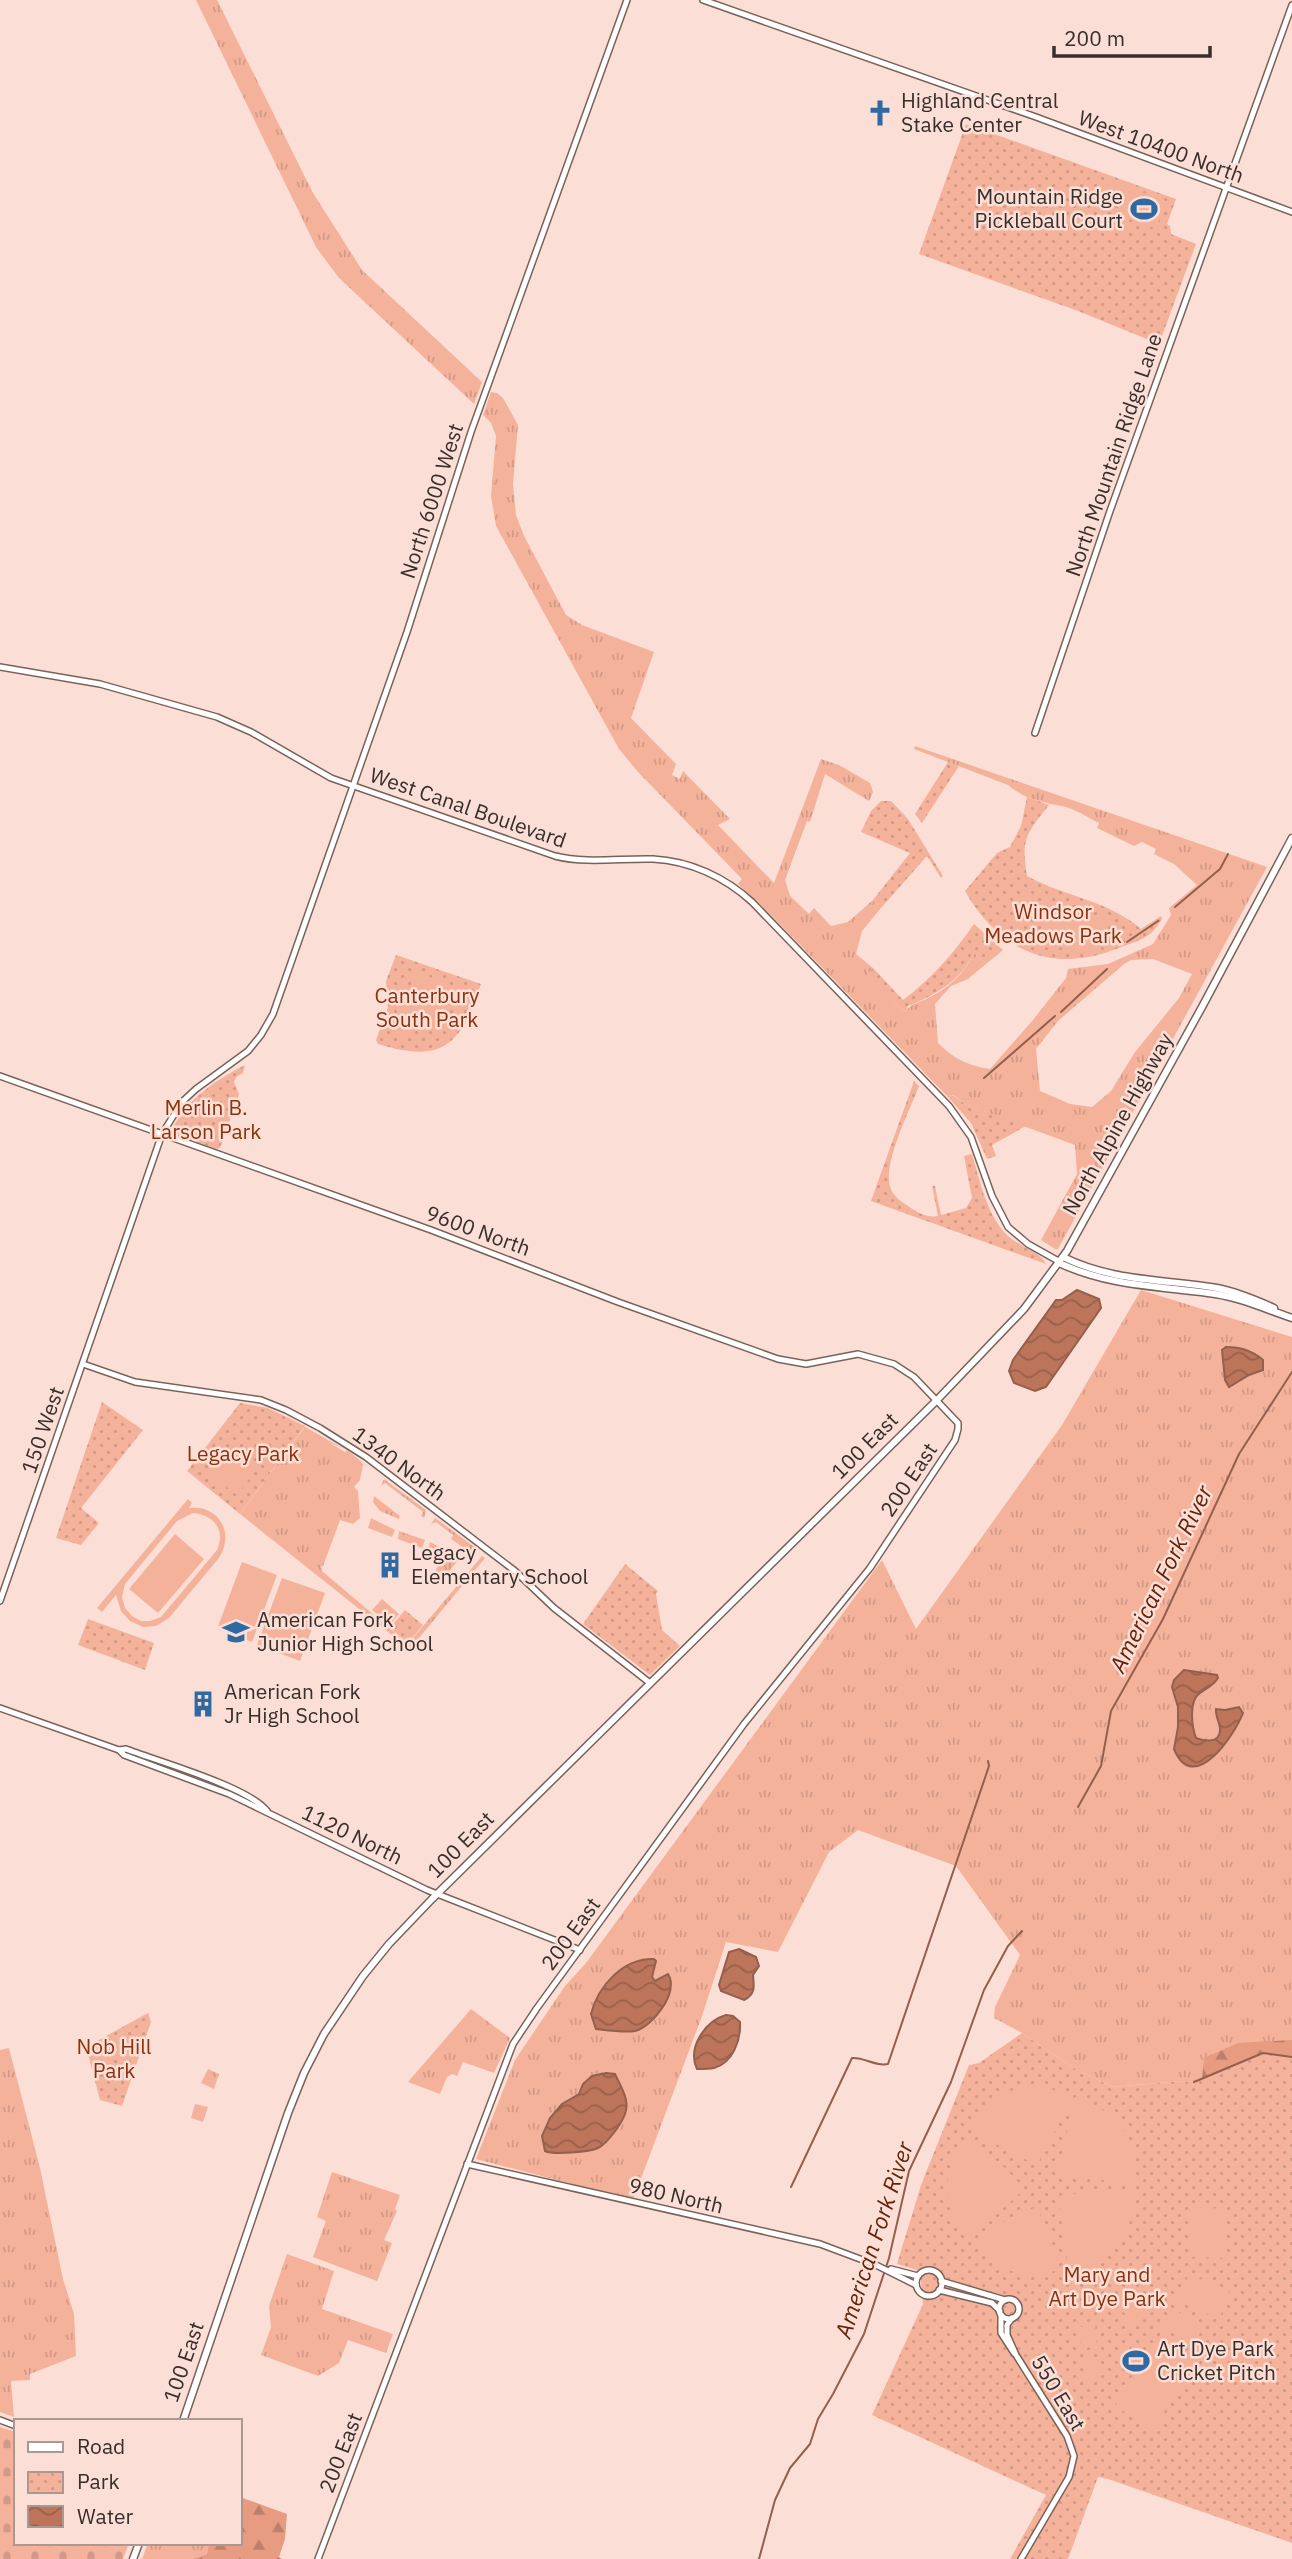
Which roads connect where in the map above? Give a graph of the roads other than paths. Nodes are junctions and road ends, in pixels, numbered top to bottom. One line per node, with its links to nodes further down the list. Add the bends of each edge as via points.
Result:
1 (627, 0): 8 (street, North 6000 West, via 471,432)
2 (703, 0): 4 (street, West 10400 North)
3 (1292, 5): 4 (street, North Mountain Ridge Lane)
4 (1226, 188): 5 (street, West 10400 North); 7 (street, North Mountain Ridge Lane)
5 (1292, 212)
6 (0, 667): 8 (street, West Canal Boulevard, via 92,683 234,723 313,770)
7 (1035, 733)
8 (353, 786): 11 (street, North 6000 West, via 273,1014 248,1051 182,1102); 12 (street, West Canal Boulevard, via 555,856 669,861 736,887 966,1127 1008,1227 1028,1244)
9 (1292, 838): 12 (main road, North Alpine Highway)
10 (0, 1076): 11 (street, 9600 North)
11 (162, 1134): 14 (street, 150 West); 15 (street, 9600 North, via 789,1363 859,1354 894,1364 914,1377)
12 (1061, 1261): 13 (main road, via 1120,1277 1226,1290); 15 (main road, North Alpine Highway, via 1013,1322)
13 (1292, 1316)
14 (83, 1364): 16 (street, 150 West); 17 (street, 1340 North, via 135,1382 261,1400 342,1441 514,1571)
15 (935, 1402): 17 (main road, 100 East); 20 (street, 200 East, via 958,1423 951,1446 870,1568 756,1708)
16 (0, 1601)
17 (650, 1683): 19 (main road, 100 East)
18 (0, 1708): 19 (street, 1120 North, via 232,1789 267,1811)
19 (438, 1894): 20 (street, 1120 North); 31 (main road, 100 East, via 363,1976 304,2073)
20 (580, 1950): 21 (street, 200 East, via 513,2044)
21 (467, 2164): 22 (street, 980 North, via 820,2244); 32 (street, 200 East)
22 (894, 2272): 23 (street, 980 North); 25 (street, 980 North)
23 (918, 2276): 24 (street, via 932,2270); 25 (street)
24 (941, 2281): 26 (street); 27 (street)
25 (916, 2285): 26 (street, via 927,2295)
26 (939, 2290): 28 (street, via 992,2303)
27 (1005, 2300): 28 (street); 29 (street, via 1017,2304 1018,2314)
28 (1000, 2313): 29 (street); 30 (street, 550 East, via 1002,2336)
29 (1012, 2318): 30 (street, 550 East, via 1006,2331)
30 (1016, 2355): 33 (street, 550 East, via 1067,2436 1074,2461)
31 (184, 2419)
32 (318, 2559)
33 (1021, 2559)

